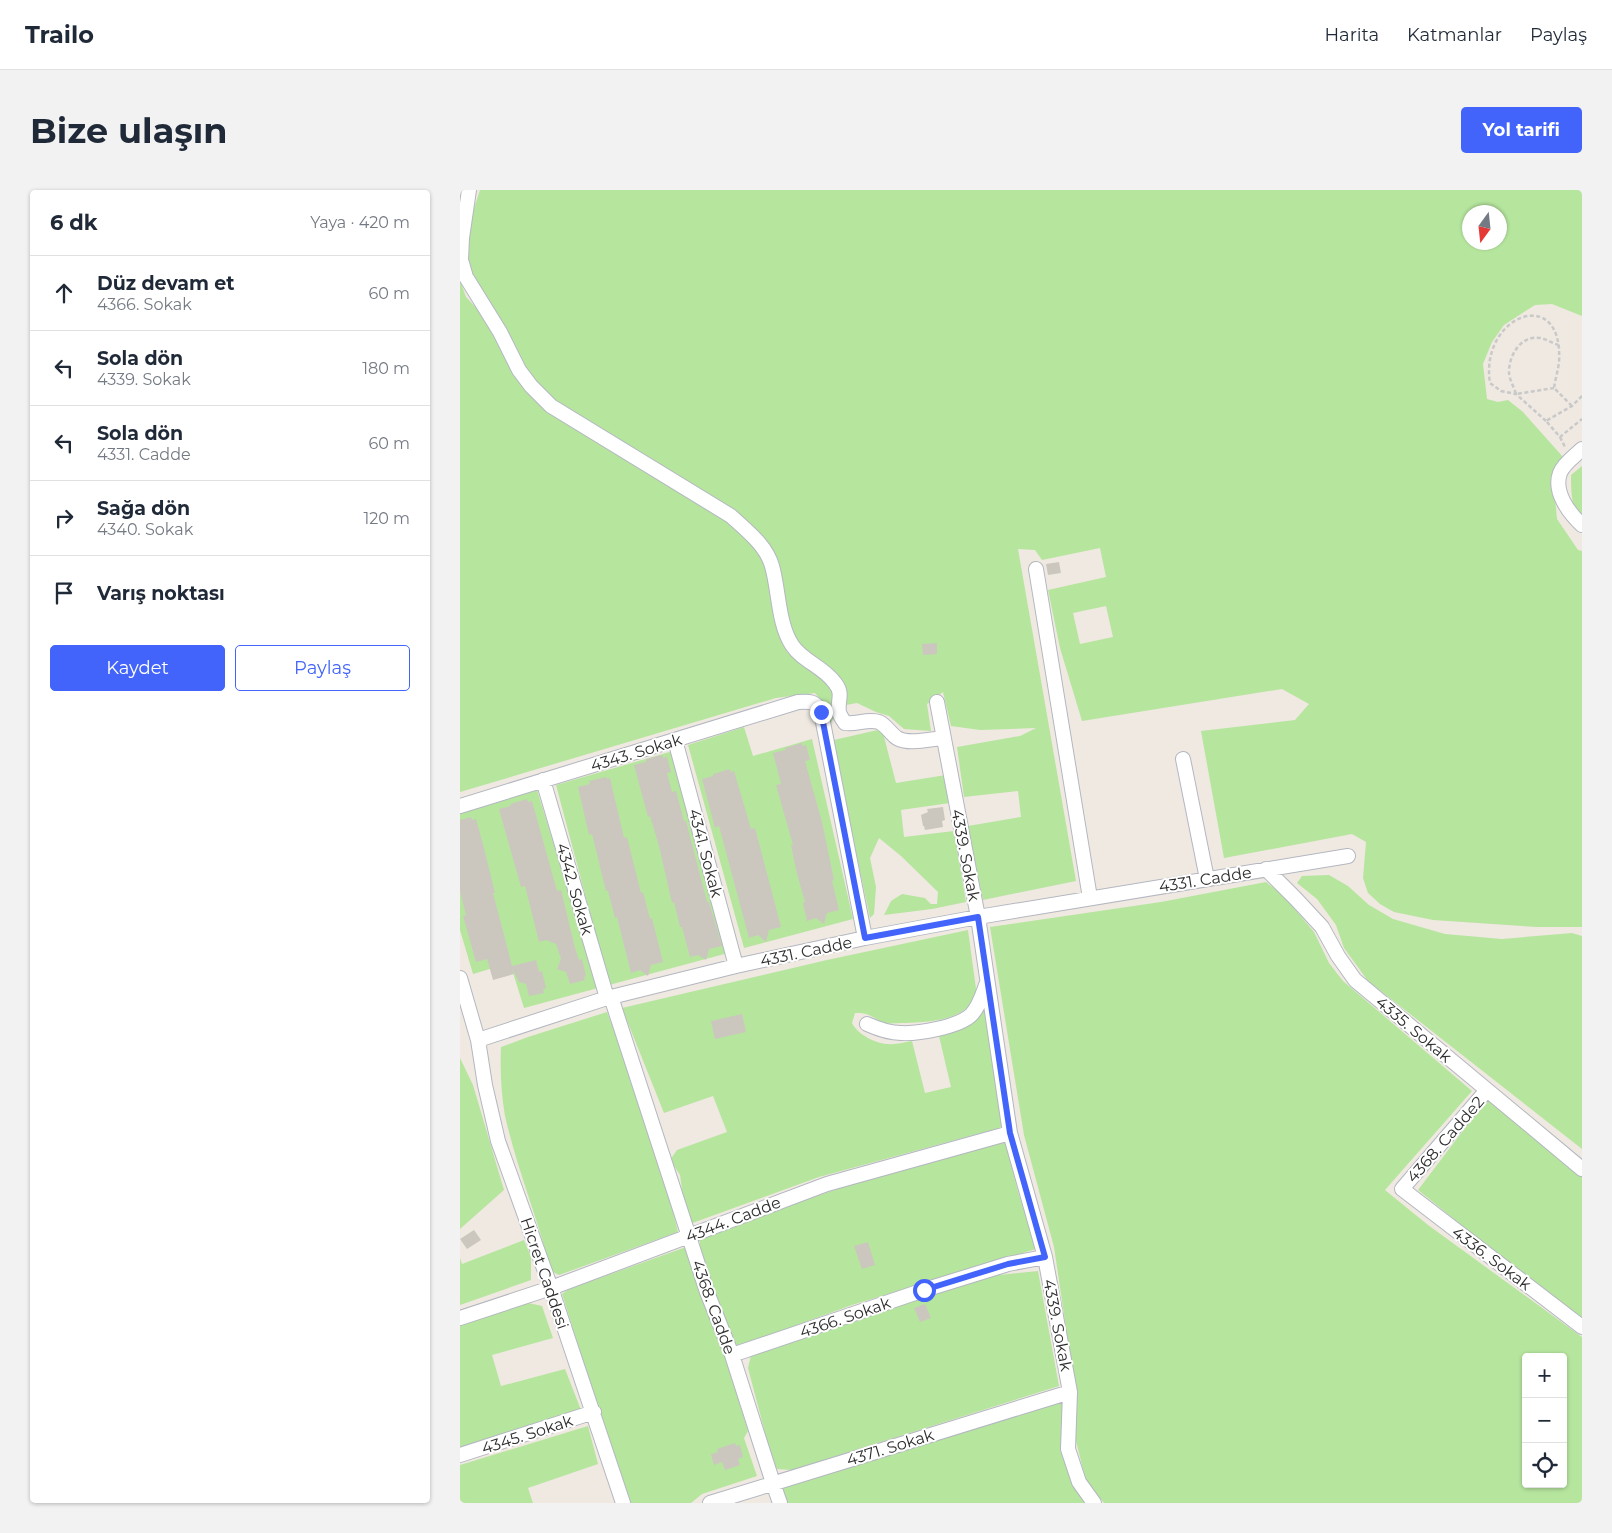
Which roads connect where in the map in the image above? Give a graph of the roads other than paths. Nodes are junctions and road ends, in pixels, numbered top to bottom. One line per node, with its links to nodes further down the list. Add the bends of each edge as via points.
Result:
1 (470, 190): 6 (street, via 462,238 461,260 466,277 531,386 552,406 731,516 764,548 772,565 785,632 792,646 837,685 841,697 839,712 845,723 880,722 898,738 910,741)
2 (1582, 449): 3 (street, via 1560,473 1559,493 1572,516)
3 (1582, 525)
4 (1036, 569): 14 (street)
5 (937, 702): 6 (street, 4339. Sokak)
6 (944, 738): 15 (street, 4339. Sokak)
7 (675, 740): 9 (street, 4343. Sokak); 16 (street, 4343. Sokak, via 798,702 818,705); 17 (street, 4341. Sokak)
8 (1183, 759): 13 (street)
9 (543, 780): 10 (street, 4343. Sokak); 20 (street, 4342. Sokak)
10 (460, 806)
11 (1348, 856): 12 (street, 4331. Cadde)
12 (1266, 869): 13 (street, 4331. Cadde); 23 (street, 4335. Sokak, via 1322,928 1355,980)
13 (1207, 879): 14 (street, 4331. Cadde)
14 (1090, 898): 15 (street, 4331. Cadde)
15 (978, 917): 16 (street, 4331. Cadde); 19 (street, 4339. Sokak)
16 (865, 938): 17 (street, 4331. Cadde)
17 (736, 966): 20 (street, 4331. Cadde)
18 (460, 978): 22 (street)
19 (987, 982): 21 (street, via 980,1004 959,1023 902,1033 882,1031); 24 (street, 4339. Sokak)
20 (609, 998): 22 (street, 4331. Cadde); 27 (street, 4368. Cadde)
21 (867, 1024)
22 (478, 1040): 29 (street, Hicret Caddesi, via 498,1141)
23 (1487, 1090): 25 (street, 4335. Sokak); 26 (street, 4368. Cadde2)
24 (1010, 1133): 27 (street, 4344. Cadde, via 827,1184); 28 (street, 4339. Sokak)
25 (1582, 1169)
26 (1402, 1189): 31 (street, 4336. Sokak)
27 (689, 1235): 29 (street, 4344. Cadde); 32 (street, 4368. Cadde, via 706,1292)
28 (1045, 1257): 32 (street, 4366. Sokak, via 1008,1264 924,1290); 33 (street, 4339. Sokak)
29 (551, 1288): 30 (street, 4344. Cadde); 34 (street, Hicret Caddesi)
30 (460, 1318)
31 (1582, 1327)
32 (732, 1355): 36 (street, 4368. Cadde)
33 (1070, 1392): 36 (street, 4371. Sokak); 40 (street, 4339. Sokak, via 1068,1449 1080,1482)
34 (594, 1412): 35 (street, 4345. Sokak); 37 (street, Hicret Caddesi)
35 (460, 1455)
36 (773, 1484): 38 (street, 4371. Sokak); 39 (street, 4368. Cadde)
37 (623, 1503)
38 (710, 1503)
39 (780, 1503)
40 (1094, 1503)

